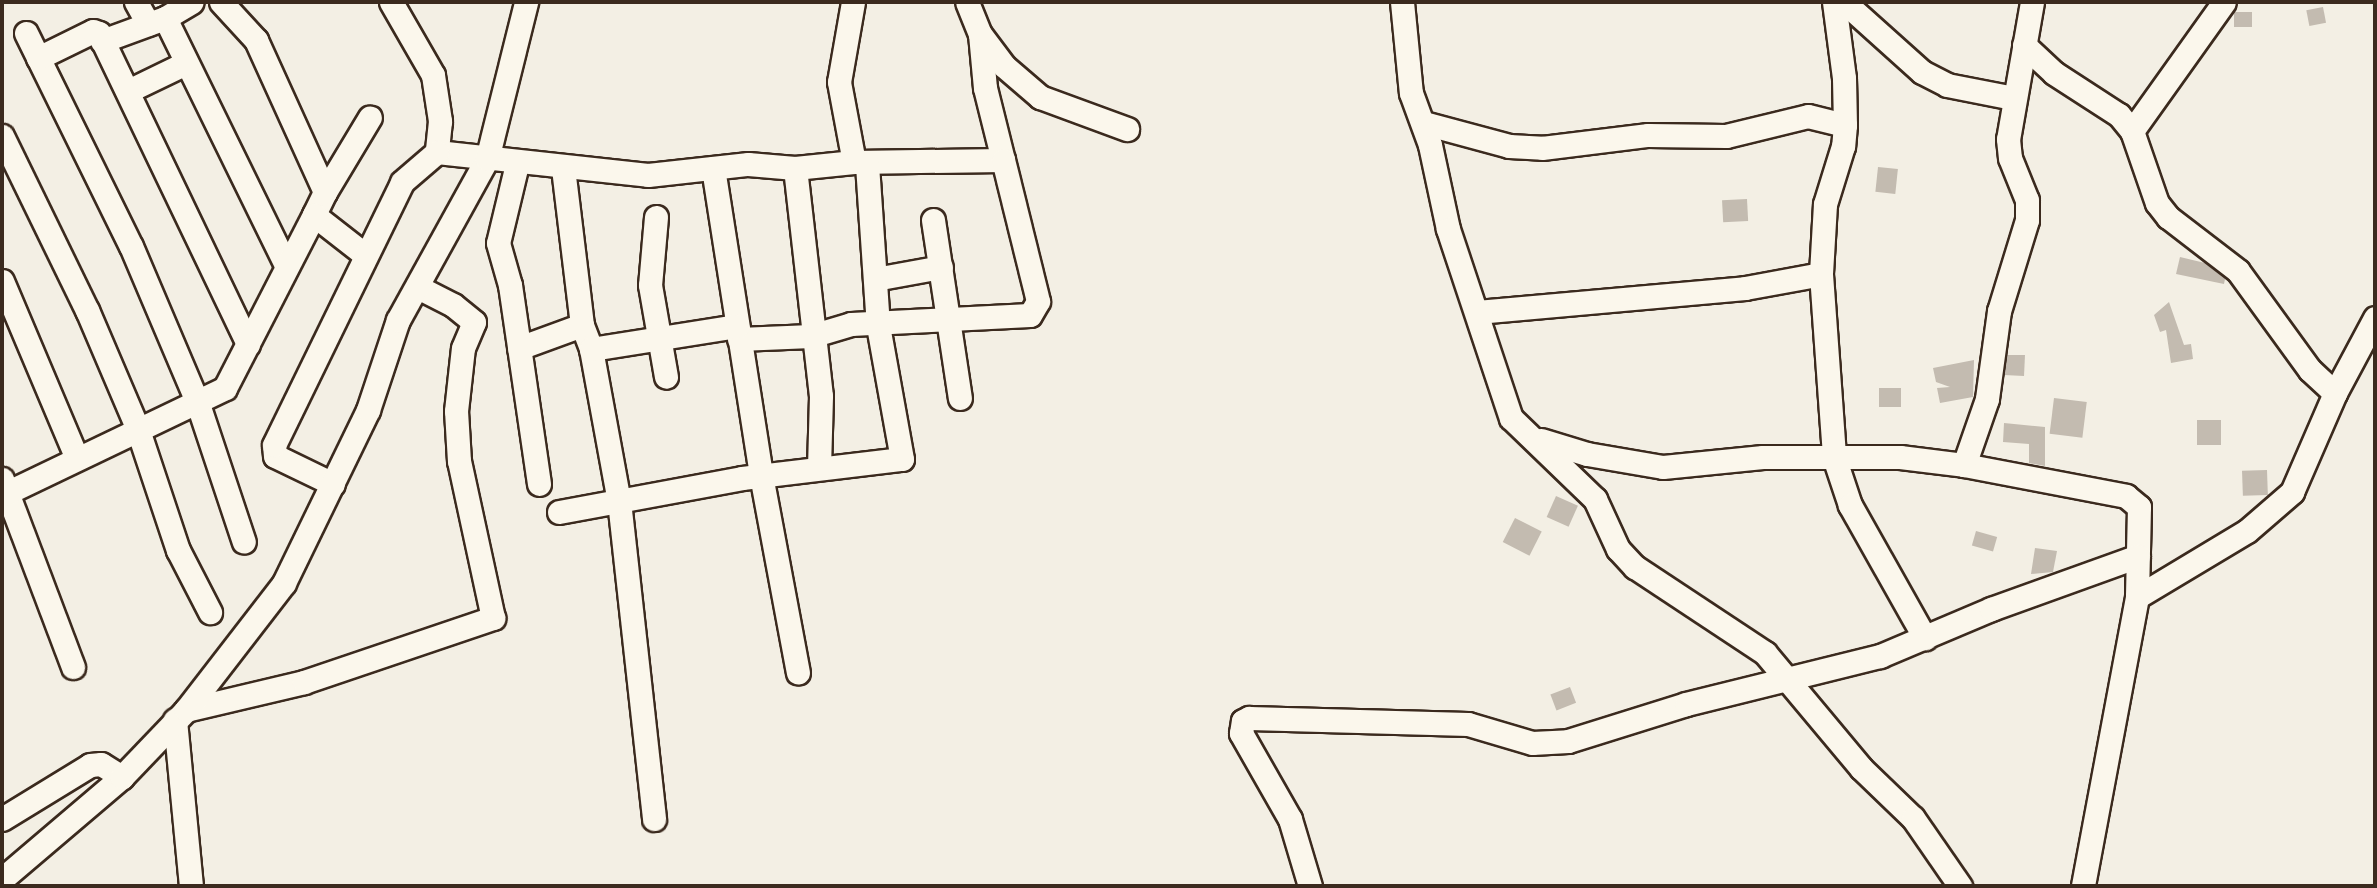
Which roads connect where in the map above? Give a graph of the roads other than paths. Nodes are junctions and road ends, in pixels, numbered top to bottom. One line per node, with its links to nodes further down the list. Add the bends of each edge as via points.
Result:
1 (136, 2): 13 (street)
2 (192, 2): 13 (street)
3 (221, 2): 36 (street, via 256,40)
4 (391, 2): 28 (street, via 433,75 440,113)
5 (526, 2): 29 (street)
6 (853, 2): 31 (street, via 839,82)
7 (967, 2): 15 (street)
8 (1402, 2): 23 (street, via 1411,93)
9 (1834, 2): 24 (street, via 1844,78)
10 (1844, 2): 21 (street, via 1922,72 1947,85)
11 (2032, 2): 17 (street)
12 (2224, 2): 26 (street)
13 (156, 21): 16 (street); 19 (street)
14 (26, 33): 18 (street)
15 (980, 34): 25 (street, via 1004,66 1040,97); 30 (street, via 985,88)
16 (102, 41): 18 (street, via 93,31); 20 (street)
17 (2024, 45): 21 (street); 26 (street, via 2054,73 2119,115)
18 (38, 58): 61 (street, via 131,246)
19 (186, 63): 20 (street); 41 (street)
20 (128, 92): 55 (street)
21 (2013, 97): 66 (street, via 2010,158 2027,200 2027,220 1998,311 1987,399)
22 (370, 117): 36 (street)
23 (1424, 123): 24 (street, via 1509,146 1542,148 1648,135 1726,136 1808,116); 47 (street, via 1448,229)
24 (1844, 125): 43 (street, via 1843,146 1825,204)
25 (1127, 129)
26 (2132, 131): 59 (street, via 2157,203 2168,218 2238,271 2310,370)
27 (2, 136): 62 (street, via 87,310)
28 (437, 152): 29 (street); 40 (street, via 402,182)
29 (487, 159): 32 (street); 46 (street)
30 (1003, 160): 31 (street); 49 (street, via 1026,242 1036,308 1030,315)
31 (861, 162): 35 (street); 44 (street)
32 (517, 164): 33 (street); 56 (street, via 498,243)
33 (563, 168): 34 (street, via 648,175); 50 (street)
34 (713, 168): 35 (street, via 748,164); 52 (street)
35 (795, 168): 53 (street)
36 (325, 192): 37 (street)
37 (314, 215): 40 (street); 41 (street)
38 (656, 217): 54 (street, via 650,285)
39 (933, 220): 42 (street)
40 (364, 254): 69 (street, via 274,445 275,456)
41 (286, 265): 55 (street)
42 (941, 267): 44 (street); 49 (street)
43 (1821, 274): 47 (street, via 1745,288); 65 (street)
44 (875, 279): 51 (street)
45 (2, 281): 64 (street)
46 (418, 288): 69 (street, via 398,320 368,410); 82 (street, via 453,305 474,322 463,348 456,411 459,461 493,618 304,682)
47 (1477, 312): 63 (street, via 1503,402)
48 (2375, 317): 59 (street)
49 (950, 322): 51 (street); 60 (street)
50 (582, 325): 56 (street); 57 (street)
51 (878, 326): 53 (street, via 851,324); 67 (street, via 902,458)
52 (738, 333): 53 (street); 54 (street); 68 (street)
53 (811, 336): 67 (street, via 821,396)
54 (659, 338): 57 (street); 58 (street)
55 (248, 344): 61 (street, via 234,379)
56 (519, 348): 70 (street)
57 (591, 349): 72 (street)
58 (666, 377)
59 (2335, 393): 76 (street, via 2292,492 2273,512)
60 (960, 398)
61 (198, 404): 62 (street); 74 (street)
62 (137, 427): 64 (street); 77 (street, via 178,550)
63 (1522, 432): 65 (street, via 1558,448 1663,467 1763,457); 81 (street, via 1595,499 1618,549 1634,567 1734,630)
64 (76, 456): 71 (street)
65 (1833, 457): 66 (street, via 1900,457); 78 (street, via 1850,505)
66 (1964, 465): 75 (street, via 2132,498 2139,507)
67 (819, 467): 68 (street)
68 (761, 475): 72 (street); 80 (street)
69 (333, 484): 82 (street, via 268,609)
70 (539, 484)
71 (4, 489): 79 (street)
72 (619, 500): 73 (street); 85 (street)
73 (559, 512)
74 (244, 542)
75 (2138, 556): 76 (street); 78 (street)
76 (2137, 597): 90 (street)
77 (210, 612)
78 (1925, 638): 81 (street)
79 (73, 667)
80 (798, 673)
81 (1790, 681): 88 (street, via 1686,704 1560,742 1532,743 1468,724 1249,718 1243,721 1241,733 1290,819); 89 (street, via 1861,768 1913,818)
82 (181, 715): 83 (street); 87 (street)
83 (122, 777): 84 (street, via 101,764 90,765); 86 (street)
84 (2, 819)
85 (654, 819)
86 (2, 879)
87 (191, 886)
88 (1310, 886)
89 (1960, 886)
90 (2083, 886)

